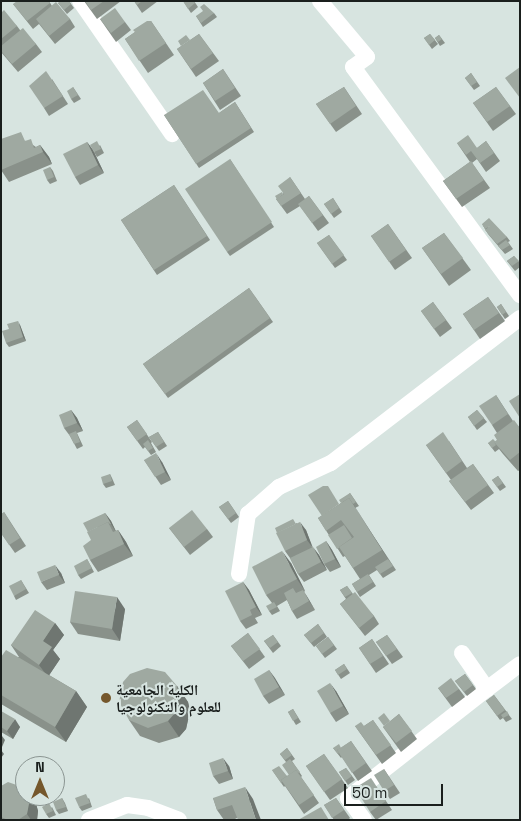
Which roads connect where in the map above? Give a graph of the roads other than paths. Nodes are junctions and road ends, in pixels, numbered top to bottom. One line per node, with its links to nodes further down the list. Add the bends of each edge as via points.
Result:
1 (80, 1): 3 (street)
2 (320, 1): 4 (street, via 367,57 353,67)
3 (172, 134)
4 (514, 275): 5 (street)
5 (520, 295)
6 (520, 318): 7 (street, via 331,463 279,487 248,514)
7 (239, 574)
8 (462, 653): 10 (street)
9 (520, 664): 10 (street)
10 (487, 689): 13 (street, via 348,798)
11 (88, 820): 12 (street, via 127,806 148,808)
12 (179, 820)
13 (364, 820)

